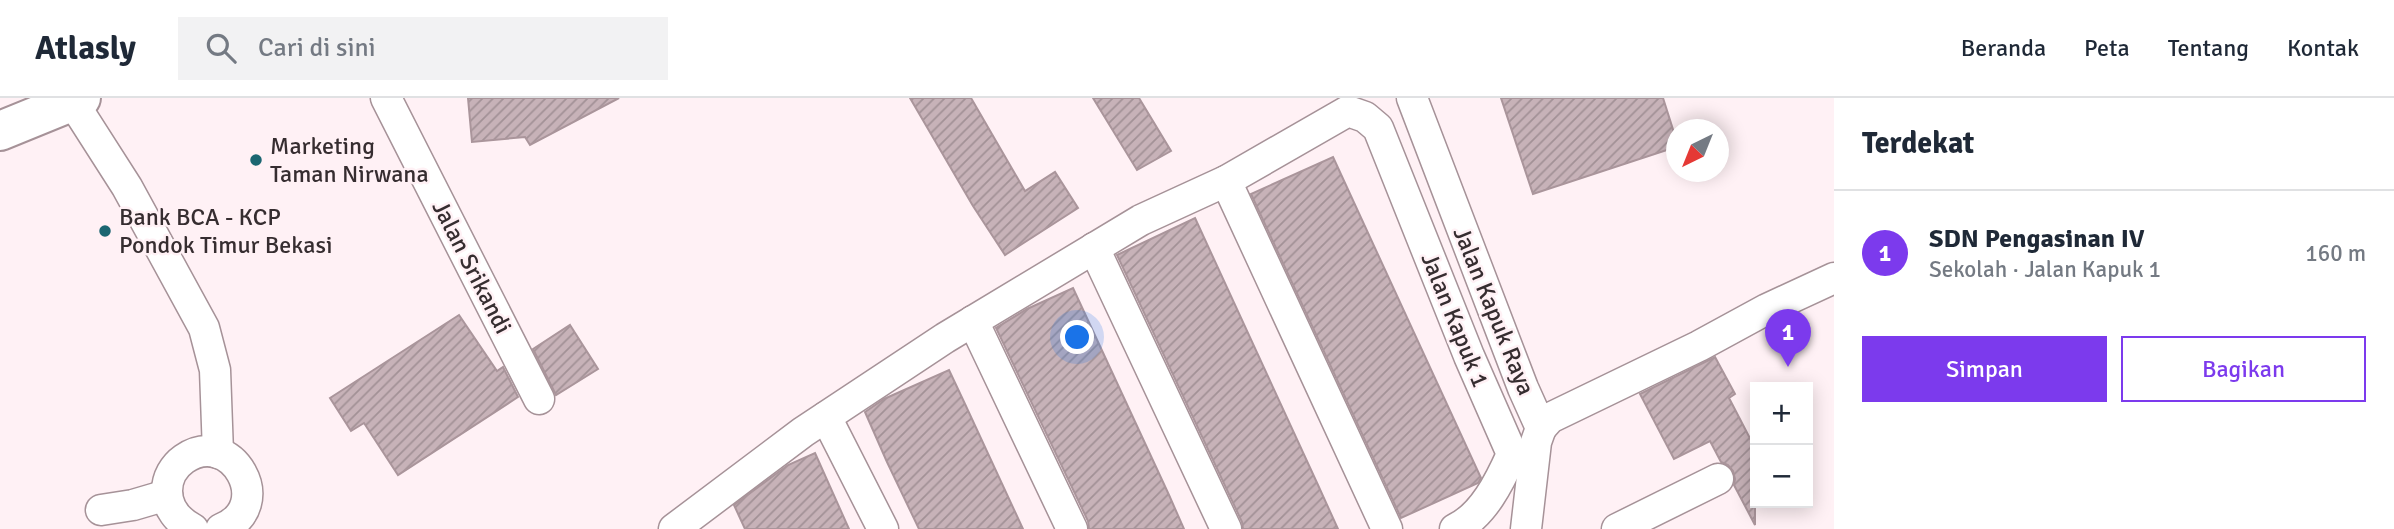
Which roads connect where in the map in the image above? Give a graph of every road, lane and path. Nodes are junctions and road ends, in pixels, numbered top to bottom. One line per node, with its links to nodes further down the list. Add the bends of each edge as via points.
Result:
1 (386, 98): 9 (street, Jalan Srikandi)
2 (1412, 98): 11 (street, Jalan Kapuk Raya)
3 (76, 100): 4 (main road); 12 (street, via 204,328 215,370)
4 (0, 131)
5 (1226, 181): 6 (street, via 1141,220); 22 (street); 23 (street, Jalan Kapuk 1, via 1348,111 1378,128 1512,454 1499,483 1467,524)
6 (1094, 248): 8 (street); 21 (street)
7 (1834, 278): 11 (street, via 1550,418)
8 (973, 321): 10 (street); 20 (street)
9 (539, 399)
10 (826, 417): 16 (street); 19 (street)
11 (1541, 428): 24 (street, Jalan Kapuk Raya)
12 (218, 453): 14 (street, via 199,452 182,460 170,476); 18 (street, via 236,464 246,482 242,513)
13 (1718, 479): 25 (street)
14 (167, 495): 15 (street); 17 (street)
15 (101, 510)
16 (686, 526)
17 (187, 527)
18 (225, 528)
19 (883, 529)
20 (1072, 529)
21 (1226, 529)
22 (1387, 529)
23 (1455, 529)
24 (1526, 529)
25 (1617, 529)

